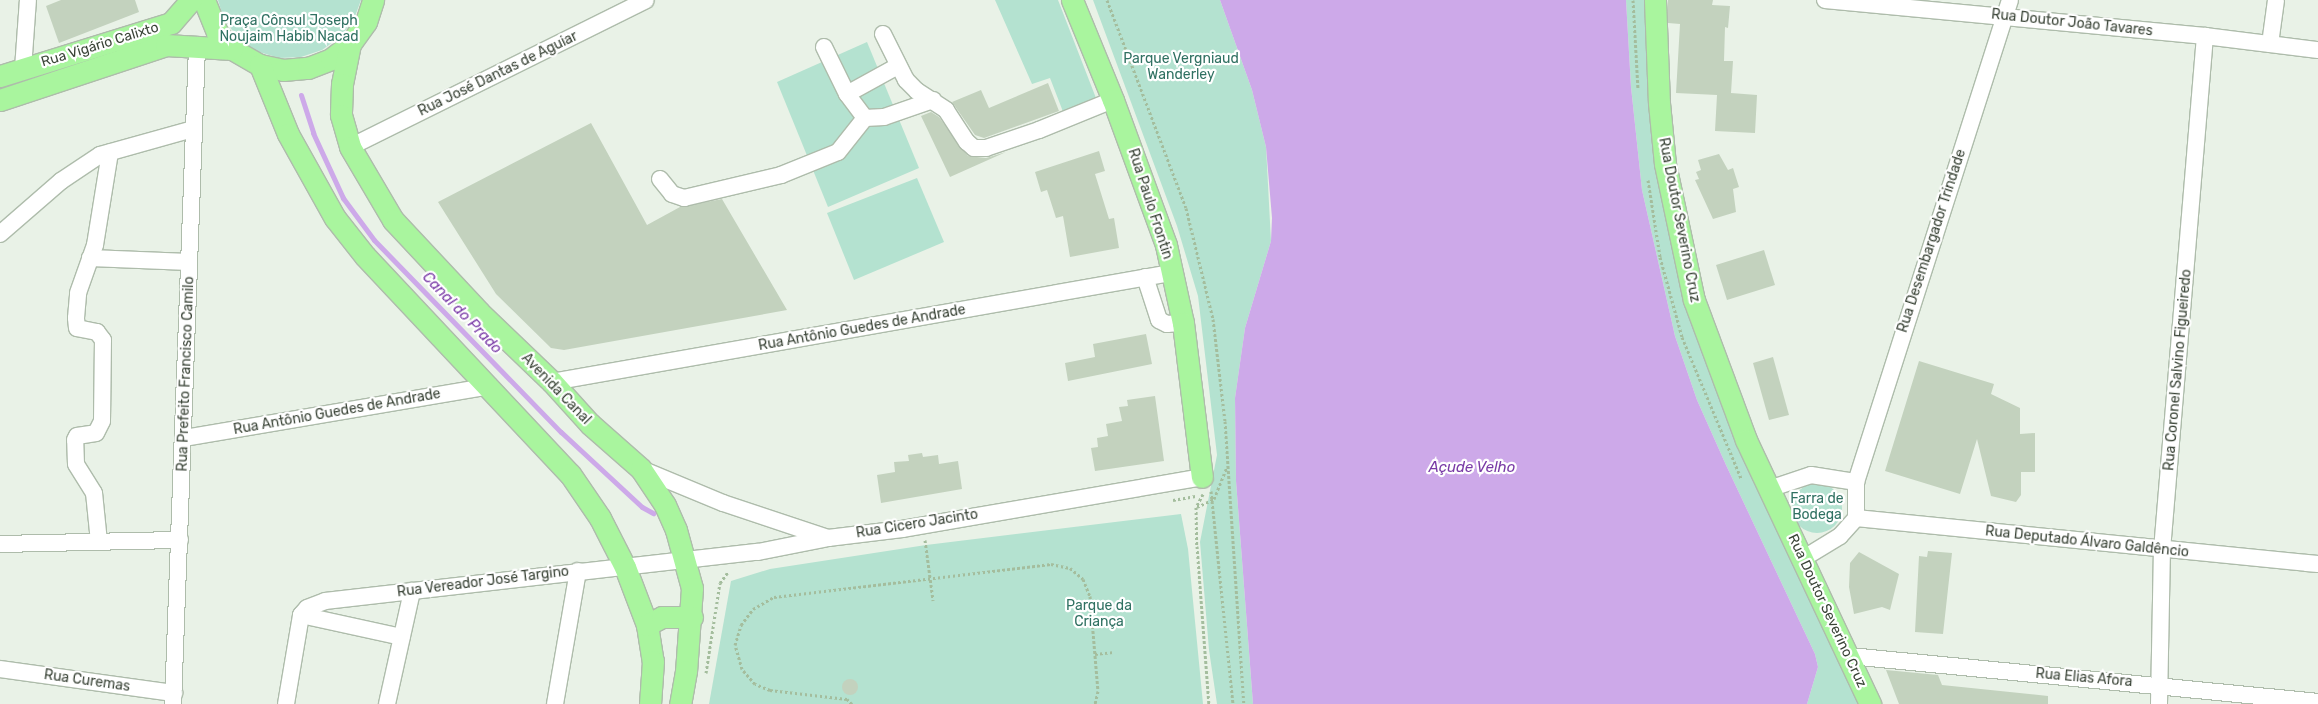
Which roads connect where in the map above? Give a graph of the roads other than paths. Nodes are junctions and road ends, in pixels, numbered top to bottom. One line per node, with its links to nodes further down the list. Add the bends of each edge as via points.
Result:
1 (28, 0): 22 (street)
2 (191, 0): 22 (main road, Rua Vigário Calixto, via 171,23)
3 (204, 0): 18 (main road, via 217,33)
4 (373, 0): 14 (main road, via 366,22)
5 (646, 0): 30 (street, Rua José Dantas de Aguiar)
6 (1072, 0): 27 (main road, Rua Paulo Frontin)
7 (1655, 0): 45 (main road, Rua Doutor Severino Cruz, via 1659,102 1666,164 1694,300 1729,398)
8 (1825, 0): 11 (street, Rua Doutor João Tavares)
9 (2010, 0): 11 (street, Rua Desembargador Trindade)
10 (2276, 0): 15 (street)
11 (2005, 16): 13 (street, Rua Doutor João Tavares); 43 (street, Rua Desembargador Trindade)
12 (883, 34): 21 (street)
13 (2205, 36): 15 (street, Rua Doutor João Tavares); 51 (street, Rua Coronel Salvino Figueiredo)
14 (350, 44): 20 (main road, via 331,59 308,68 284,70); 30 (main road, Avenida Canal, via 342,84 341,115)
15 (2270, 44): 19 (street, Rua Doutor João Tavares)
16 (197, 45): 18 (main road, Rua Vigário Calixto); 25 (main road, Rua Vigário Calixto, via 166,45); 29 (street, Rua Prefeito Francisco Camilo)
17 (824, 47): 24 (street)
18 (232, 49): 20 (main road)
19 (2318, 50)
20 (260, 65): 40 (main road, via 288,134 335,218 365,256)
21 (898, 66): 24 (street); 26 (street, via 917,91)
22 (23, 69): 23 (main road, Rua Vigário Calixto)
23 (0, 76)
24 (847, 94): 28 (street)
25 (0, 100)
26 (933, 100): 27 (street, via 946,110 967,142 974,148 986,148); 28 (street, via 884,117)
27 (1113, 100): 36 (main road, Rua Paulo Frontin, via 1166,245)
28 (865, 118): 32 (street, via 838,152 781,175 684,198 672,194)
29 (193, 129): 31 (street); 35 (street, Rua Prefeito Francisco Camilo)
30 (350, 147): 39 (main road, Avenida Canal, via 393,220 478,312)
31 (110, 152): 33 (street, via 100,155 61,181); 34 (street, via 95,245)
32 (660, 178)
33 (0, 234)
34 (90, 258): 35 (street); 49 (street, via 78,293 76,318 78,328 97,332 103,340 102,421 96,433 77,436 75,440 76,464 94,493)
35 (189, 262): 41 (street, Rua Prefeito Francisco Camilo)
36 (1171, 273): 37 (street, Rua Antônio Guedes de Andrade); 38 (main road, Rua Paulo Frontin)
37 (1145, 277): 38 (street, via 1159,320 1167,324); 39 (street, Rua Antônio Guedes de Andrade)
38 (1182, 323): 44 (main road, Rua Paulo Frontin)
39 (552, 382): 42 (main road, Avenida Canal, via 590,424)
40 (490, 386): 41 (street, Rua Antônio Guedes de Andrade); 55 (main road, via 570,474 600,518)
41 (184, 438): 48 (street, Rua Prefeito Francisco Camilo)
42 (641, 469): 47 (street, Rua Cicero Jacinto, via 723,502); 53 (main road, Avenida Canal, via 665,506)
43 (1856, 482): 45 (street, via 1816,474); 46 (street, Rua Desembargador Trindade)
44 (1203, 485): 47 (street, Rua Cicero Jacinto)
45 (1769, 489): 52 (main road, Rua Doutor Severino Cruz)
46 (1856, 518): 51 (street, Rua Deputado Álvaro Galdêncio); 52 (street, via 1840,536)
47 (828, 538): 53 (street, via 790,547)
48 (180, 540): 49 (street); 65 (street, Rua Prefeito Francisco Camilo)
49 (98, 542): 50 (street)
50 (0, 544)
51 (2162, 550): 54 (street, Rua Deputado Álvaro Galdêncio); 64 (street, Rua Coronel Salvino Figueiredo)
52 (1804, 558): 62 (main road, Rua Doutor Severino Cruz)
53 (686, 560): 55 (street, Rua Vereador José Targino); 59 (main road, Avenida Canal, via 692,588)
54 (2318, 564)
55 (625, 567): 56 (street, Rua Vereador José Targino); 60 (main road)
56 (578, 571): 57 (street, Rua Vereador José Targino); 69 (street)
57 (412, 591): 58 (street, Rua Vereador José Targino, via 342,597 316,604); 61 (street)
58 (301, 615): 61 (street); 67 (street)
59 (692, 617): 60 (main road, via 662,616); 71 (main road, Avenida Canal)
60 (647, 625): 70 (main road, via 653,662)
61 (402, 637): 68 (street)
62 (1850, 656): 64 (street, Rua Elias Afora); 72 (main road, Rua Doutor Severino Cruz)
63 (0, 669): 65 (street, Rua Curemas)
64 (2158, 684): 66 (street, Rua Elias Afora); 73 (street, Rua Coronel Salvino Figueiredo)
65 (173, 699)
66 (2318, 702)
67 (286, 704)
68 (387, 704)
69 (555, 704)
70 (650, 704)
71 (680, 704)
72 (1870, 704)
73 (2159, 704)

